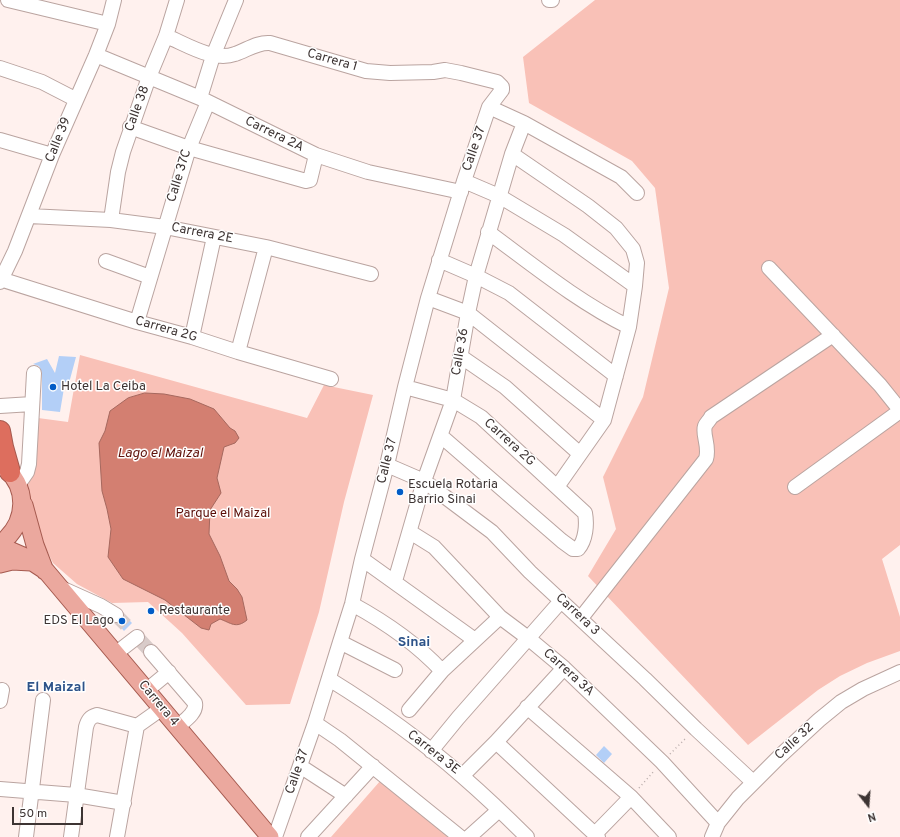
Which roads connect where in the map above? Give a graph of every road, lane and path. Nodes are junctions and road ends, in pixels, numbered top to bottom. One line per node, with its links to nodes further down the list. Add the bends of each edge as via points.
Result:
1 (8, 0): 5 (street)
2 (114, 0): 5 (street, Calle 39)
3 (177, 0): 6 (street, Calle 38)
4 (236, 0): 8 (street, Calle 37C)
5 (108, 24): 7 (street, Calle 39)
6 (166, 36): 8 (street, Carrera 1); 10 (street, Calle 38)
7 (96, 55): 10 (street, Carrera 2A); 12 (street, Calle 39)
8 (213, 56): 11 (street, Carrera 1, via 227,56 263,42 366,71 390,73 445,70 497,82); 13 (street, Calle 37C)
9 (0, 68): 12 (street, via 42,82)
10 (149, 77): 13 (street, Carrera 2A); 16 (street, Calle 38)
11 (502, 87): 14 (street, Calle 37)
12 (75, 99): 20 (street, Calle 39)
13 (204, 100): 18 (street, Calle 37C); 21 (street, Carrera 2A)
14 (489, 107): 15 (street); 22 (street, Calle 37)
15 (524, 123): 19 (street, Calle 36); 23 (street, via 621,177)
16 (130, 127): 18 (street); 26 (street, Calle 38, via 122,152)
17 (0, 140): 20 (street)
18 (188, 148): 21 (street, via 306,181 310,180); 27 (street, Calle 37C)
19 (512, 154): 24 (street, Calle 36); 38 (street, via 616,228 633,249 637,263)
20 (52, 155): 25 (street, Calle 39)
21 (316, 156): 22 (street, Carrera 2A, via 368,172)
22 (462, 186): 24 (street, Carrera 2A); 31 (street, Calle 37)
23 (637, 193)
24 (499, 196): 28 (street, Calle 36); 38 (street, Carrera 2A, via 564,235)
25 (29, 216): 26 (street, Carrera 2E); 37 (street, Calle 39)
26 (111, 220): 27 (street, Carrera 2E)
27 (165, 227): 29 (street, Carrera 2E); 36 (street, Calle 37C)
28 (488, 232): 35 (street, Calle 36); 42 (street, via 583,301)
29 (214, 236): 30 (street, Carrera 2E); 44 (street)
30 (266, 247): 34 (street, Carrera 2E); 45 (street)
31 (439, 260): 35 (street); 39 (street, Calle 37)
32 (106, 261): 36 (street)
33 (769, 268): 43 (street)
34 (371, 274)
35 (476, 276): 40 (street, Calle 36); 48 (street, via 509,293)
36 (150, 277): 41 (street, Calle 37C)
37 (0, 280): 41 (street, Carrera 2G)
38 (635, 286): 42 (street)
39 (428, 298): 40 (street); 50 (street, Calle 37)
40 (468, 313): 46 (street, Calle 36); 55 (street)
41 (137, 322): 44 (street, Carrera 2G)
42 (628, 328): 48 (street)
43 (833, 334): 54 (street); 75 (street, via 711,417 705,426 708,451 706,459)
44 (192, 337): 45 (street, Carrera 2G)
45 (238, 352): 49 (street, Carrera 2G)
46 (460, 356): 51 (street, Calle 36); 58 (street, via 505,387)
47 (34, 373): 52 (street)
48 (616, 376): 55 (street)
49 (331, 379)
50 (405, 387): 51 (street, Carrera 2G); 59 (street, Calle 37)
51 (453, 400): 57 (street, Calle 36); 62 (street, Carrera 2G, via 481,417)
52 (32, 404): 53 (street); 60 (street, via 29,464 27,472)
53 (0, 406)
54 (900, 410): 63 (street)
55 (604, 420): 58 (street)
56 (0, 431): 60 (highway)
57 (440, 436): 61 (street, Calle 36); 62 (street, Carrera 2G, via 573,550 578,549 586,530 585,513)
58 (580, 454): 62 (street)
59 (388, 465): 61 (street, Carrera 3); 66 (street, Calle 37)
60 (13, 480): 65 (main road, via 22,510 17,525); 68 (main road, Carrera 4)
61 (424, 481): 64 (street, Calle 36); 71 (street, Carrera 3, via 492,532)
62 (557, 487)
63 (795, 487)
64 (410, 532): 69 (street, Calle 36); 74 (street, Carrera 3A, via 434,547)
65 (0, 545): 68 (main road, Carrera 4)
66 (362, 558): 69 (street); 72 (street, Calle 37)
67 (0, 564): 68 (main road, via 12,561)
68 (40, 567): 70 (main road, Carrera 4)
69 (395, 581): 78 (street)
70 (59, 587): 73 (street, via 101,606); 81 (main road, Carrera 4)
71 (561, 601): 75 (street, Carrera 3); 77 (street)
72 (352, 604): 79 (street, Calle 37); 84 (street, via 407,638)
73 (116, 616)
74 (500, 617): 77 (street, Carrera 3A); 78 (street)
75 (581, 618): 101 (street, Carrera 3)
76 (135, 634): 81 (street)
77 (528, 638): 82 (street, Carrera 3A); 97 (street)
78 (476, 640): 84 (street)
79 (340, 642): 83 (street); 87 (street, Calle 37)
80 (151, 652): 85 (street)
81 (115, 654): 88 (main road, Carrera 4)
82 (564, 668): 90 (street); 109 (street, Carrera 3A, via 662,762)
83 (395, 670)
84 (442, 671): 92 (street)
85 (169, 672): 88 (street); 95 (street, via 196,707)
86 (900, 672): 101 (street, Calle 32, via 841,702)
87 (329, 679): 93 (street, Calle 37); 97 (street, Carrera 3E, via 384,715)
88 (146, 691): 91 (main road, Carrera 4)
89 (43, 700): 103 (street)
90 (527, 708): 96 (street); 106 (street)
91 (161, 709): 94 (street); 95 (main road, Carrera 4)
92 (409, 710)
93 (315, 723): 98 (street, Calle 37); 99 (street)
94 (136, 726): 104 (street, via 97,715 88,720); 107 (street)
95 (177, 727): 114 (main road, Carrera 4)
96 (496, 742): 100 (street); 110 (street)
97 (432, 751): 100 (street, Carrera 3E)
98 (300, 766): 105 (street); 115 (street, Calle 37)
99 (373, 766): 105 (street); 117 (street)
100 (462, 776): 108 (street, Carrera 3E)
101 (754, 782): 109 (street, Calle 32)
102 (0, 789): 103 (street)
103 (30, 792): 104 (street); 111 (street)
104 (76, 795): 107 (street); 112 (street)
105 (346, 796): 116 (street)
106 (631, 797): 110 (street); 120 (street)
107 (124, 803): 113 (street)
108 (499, 810): 118 (street); 119 (street, Carrera 3E)
109 (718, 823): 121 (street, Calle 32)
110 (597, 836)
111 (26, 837)
112 (71, 837)
113 (117, 837)
114 (270, 837)
115 (275, 837)
116 (308, 837)
117 (460, 837)
118 (469, 837)
119 (527, 837)
120 (669, 837)
121 (712, 837)

